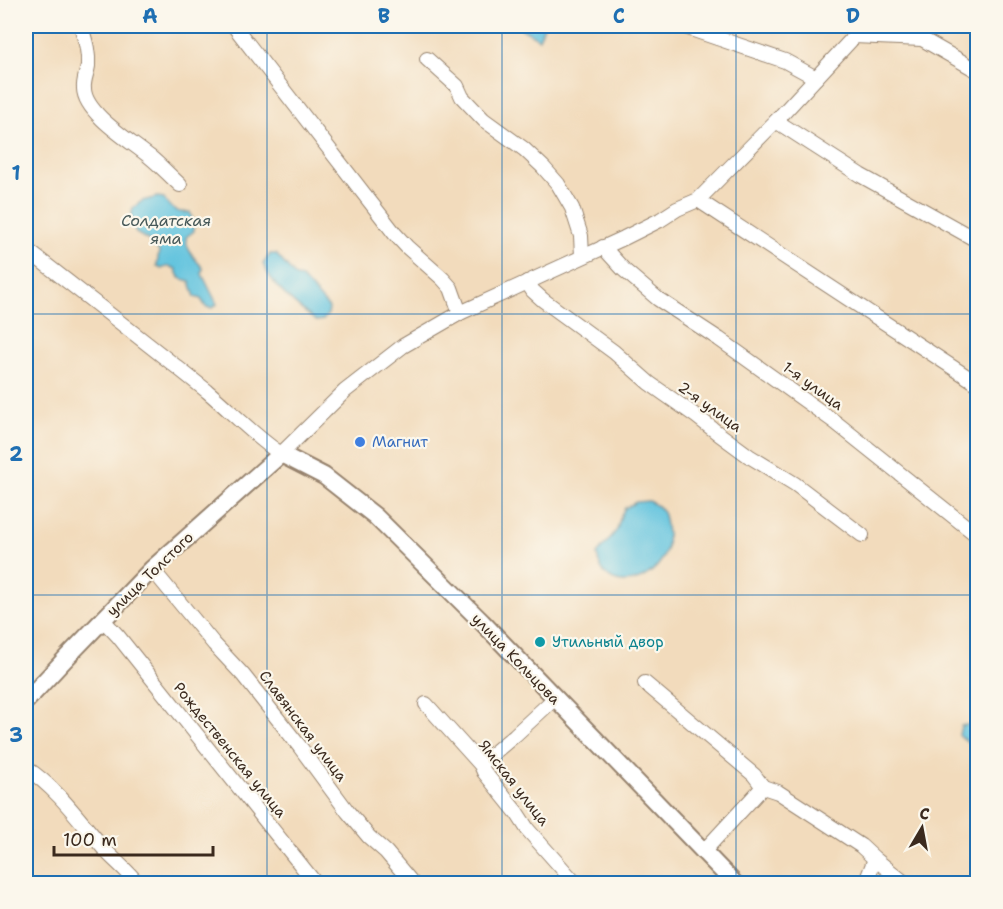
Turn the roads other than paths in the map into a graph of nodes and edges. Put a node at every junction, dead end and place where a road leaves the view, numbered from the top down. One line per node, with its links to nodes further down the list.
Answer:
1 (81, 26): 10 (street)
2 (234, 26): 17 (street)
3 (682, 26): 8 (street)
4 (864, 26): 5 (street)
5 (855, 36): 7 (street); 8 (street)
6 (427, 59): 15 (street)
7 (978, 70)
8 (816, 78): 9 (street)
9 (776, 121): 11 (street); 12 (street)
10 (180, 185)
11 (698, 200): 13 (street); 18 (street)
12 (978, 241)
13 (603, 247): 15 (street); 21 (street, 1-я улица)
14 (26, 249): 19 (street)
15 (582, 256): 16 (street)
16 (527, 282): 17 (street); 20 (street, 2-я улица)
17 (460, 313): 19 (street)
18 (978, 384)
19 (281, 454): 22 (main road, улица Толстого); 25 (main road, улица Кольцова)
20 (861, 535)
21 (978, 536)
22 (152, 569): 23 (main road, улица Толстого); 35 (street, Славянская улица)
23 (103, 620): 26 (main road, улица Толстого); 34 (street, Рождественская улица)
24 (645, 683): 30 (street)
25 (555, 698): 28 (street); 31 (main road, улица Кольцова)
26 (26, 701)
27 (426, 704): 28 (street, Ямская улица)
28 (481, 765): 36 (street, Ямская улица)
29 (26, 768): 33 (street)
30 (764, 787): 31 (street); 32 (street)
31 (703, 852): 37 (main road, улица Кольцова)
32 (875, 859): 38 (street); 39 (street)
33 (138, 884)
34 (316, 884)
35 (412, 884)
36 (576, 884)
37 (735, 884)
38 (865, 884)
39 (906, 884)

